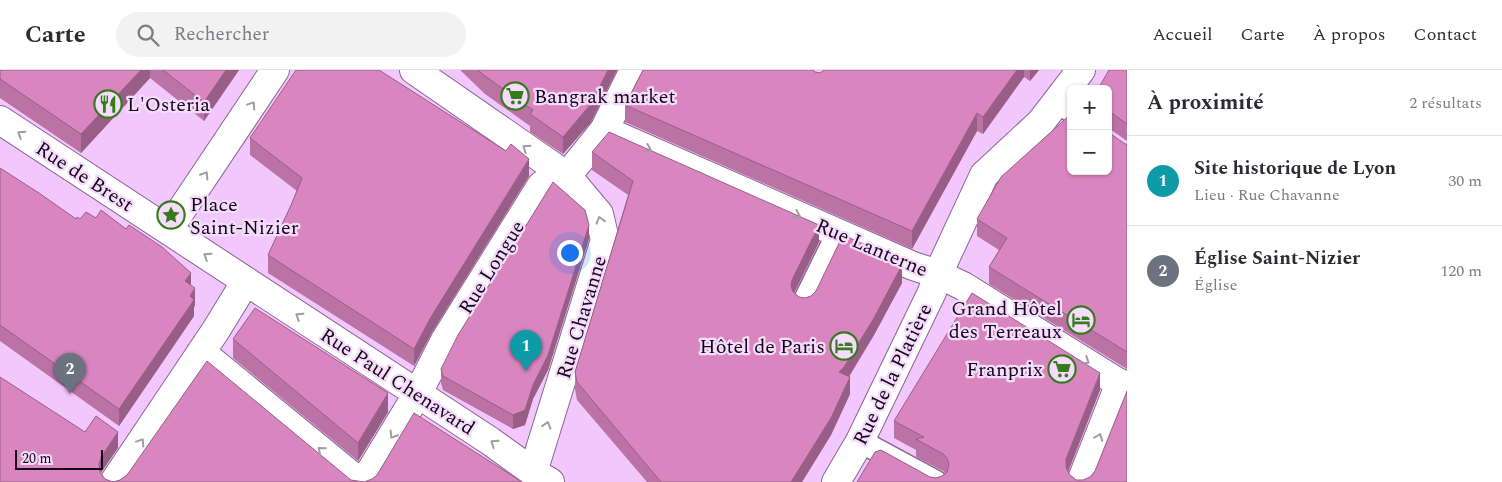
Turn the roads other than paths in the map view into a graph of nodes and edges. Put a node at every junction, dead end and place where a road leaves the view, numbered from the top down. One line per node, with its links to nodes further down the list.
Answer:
1 (275, 70): 9 (street, one-way to 1)
2 (414, 70): 8 (street, Rue Chavanne, one-way to 2)
3 (634, 70): 7 (street, Rue Longue)
4 (1081, 70): 5 (street, Rue de la Platière)
5 (1063, 109): 11 (street, Rue de la Platière)
6 (0, 120): 9 (street, Rue de Brest, one-way to 6)
7 (604, 130): 8 (street, Rue Longue); 10 (street, Rue Lanterne, one-way to 10)
8 (566, 176): 16 (street, Rue Longue); 18 (street, Rue Chavanne, one-way to 8)
9 (168, 230): 12 (street, Rue de Brest, one-way to 9)
10 (838, 233): 11 (street, Rue Lanterne); 13 (street)
11 (938, 274): 15 (street, Rue Lanterne, one-way to 15); 17 (street, Rue de la Platière)
12 (246, 281): 14 (street); 16 (street, Rue Paul Chenavard, one-way to 12)
13 (804, 302)
14 (201, 352): 19 (street, one-way to 14); 20 (street, one-way to 14)
15 (1123, 386): 24 (street, one-way to 15)
16 (418, 393): 18 (street, Rue Paul Chenavard, one-way to 16); 21 (street, Rue Longue, one-way to 21)
17 (860, 441): 22 (street, Rue de la Platière); 23 (street)
18 (541, 477)
19 (114, 482)
20 (356, 482)
21 (364, 482)
22 (836, 482)
23 (936, 482)
24 (1081, 482)

